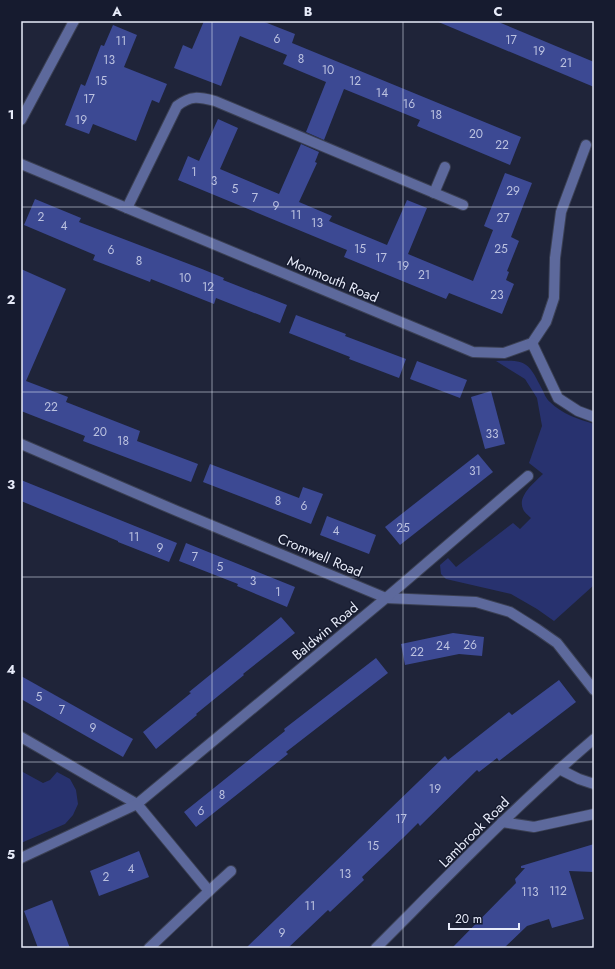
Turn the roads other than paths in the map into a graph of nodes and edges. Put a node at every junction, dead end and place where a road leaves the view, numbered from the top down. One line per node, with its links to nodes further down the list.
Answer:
1 (74, 21): 2 (street)
2 (21, 120)
3 (586, 145): 9 (street)
4 (21, 164): 8 (street, Monmouth Road)
5 (444, 167): 6 (street)
6 (434, 192): 7 (street); 8 (street)
7 (463, 204)
8 (127, 208): 9 (street, Monmouth Road)
9 (532, 343): 10 (street)
10 (594, 417)
11 (21, 444): 13 (street, Cromwell Road)
12 (528, 476): 13 (street, Baldwin Road)
13 (386, 598): 14 (street, Cromwell Road); 19 (street, Baldwin Road)
14 (594, 690)
15 (21, 737): 19 (street)
16 (594, 739): 17 (street, Lambrook Road)
17 (559, 769): 18 (street); 21 (street, Lambrook Road)
18 (594, 784)
19 (137, 804): 22 (street, Baldwin Road); 24 (street)
20 (594, 814): 21 (street)
21 (502, 822): 26 (street, Lambrook Road)
22 (21, 858)
23 (231, 871): 24 (street)
24 (209, 891): 25 (street)
25 (149, 948)
26 (376, 948)

